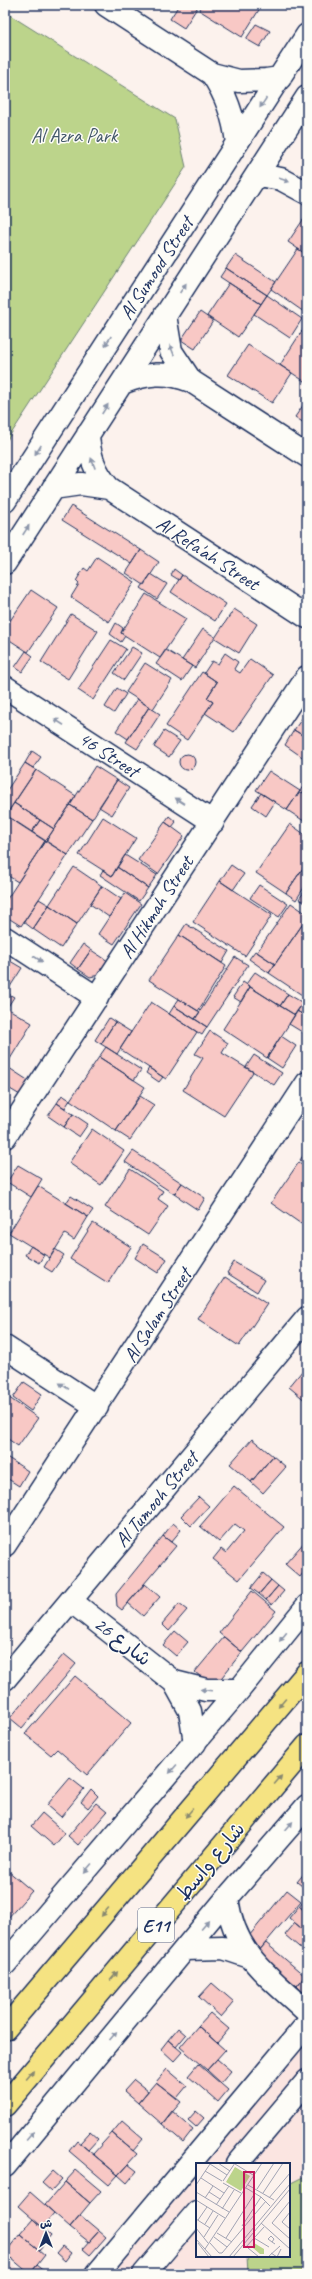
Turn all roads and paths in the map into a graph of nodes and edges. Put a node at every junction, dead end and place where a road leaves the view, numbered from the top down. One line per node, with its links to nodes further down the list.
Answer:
1 (106, 5): 3 (street)
2 (307, 35): 4 (street, Al Sumood Street)
3 (212, 74): 4 (street); 6 (street)
4 (280, 78): 6 (street, Al Sumood Street, one-way to 6)
5 (307, 98): 7 (street, Al Sumood Street)
6 (237, 143): 16 (street, Al Sumood Street, one-way to 16)
7 (258, 175): 8 (street, one-way to 8); 9 (street, Al Sumood Street, one-way to 7)
8 (307, 193)
9 (164, 315): 10 (street, one-way to 9); 11 (street, Al Sumood Street)
10 (191, 381): 11 (street); 13 (street)
11 (122, 383): 12 (street, Al Sumood Street, one-way to 11)
12 (88, 434): 14 (street, Al Sumood Street); 15 (street, Al Refa'ah Street, one-way to 12)
13 (307, 456)
14 (53, 488): 15 (street, Al Refa'ah Street); 17 (street, Al Sumood Street, one-way to 14)
15 (109, 488): 18 (street, Al Refa'ah Street)
16 (5, 501)
17 (5, 563)
18 (307, 617)
19 (307, 677): 21 (street, Al Hikmah Street)
20 (5, 687): 21 (street, 46 Street, one-way to 20)
21 (213, 822): 23 (street, Al Hikmah Street)
22 (5, 938): 23 (street, one-way to 23)
23 (96, 998): 25 (street, Al Hikmah Street)
24 (307, 1083): 28 (street, Al Salam Street)
25 (5, 1137)
26 (307, 1318): 30 (street, Al Tumooh Street)
27 (5, 1347): 28 (street, one-way to 27)
28 (97, 1407): 29 (street, Al Salam Street)
29 (5, 1546)
30 (71, 1601): 33 (street, Al Tumooh Street); 34 (street, شارع 26)
31 (307, 1606): 35 (street, one-way to 35)
32 (307, 1673): 44 (highway, E11, one-way to 44)
33 (5, 1679)
34 (174, 1682): 35 (street, شارع 26, one-way to 34); 36 (street, شارع 26)
35 (240, 1690): 36 (street)
36 (195, 1743): 41 (street, one-way to 41)
37 (307, 1746): 47 (highway, شارع واسط / E11, one-way to 37)
38 (307, 1806): 39 (street, one-way to 38)
39 (227, 1898): 40 (street, one-way to 39); 42 (street)
40 (185, 1949): 42 (street); 49 (street, one-way to 40)
41 (9, 1952)
42 (247, 1956): 43 (street)
43 (307, 2012)
44 (5, 2029)
45 (304, 2036): 51 (street)
46 (307, 2081): 48 (street)
47 (5, 2105)
48 (238, 2163)
49 (5, 2166)
50 (196, 2213): 52 (street)
51 (97, 2274)
52 (144, 2274)

